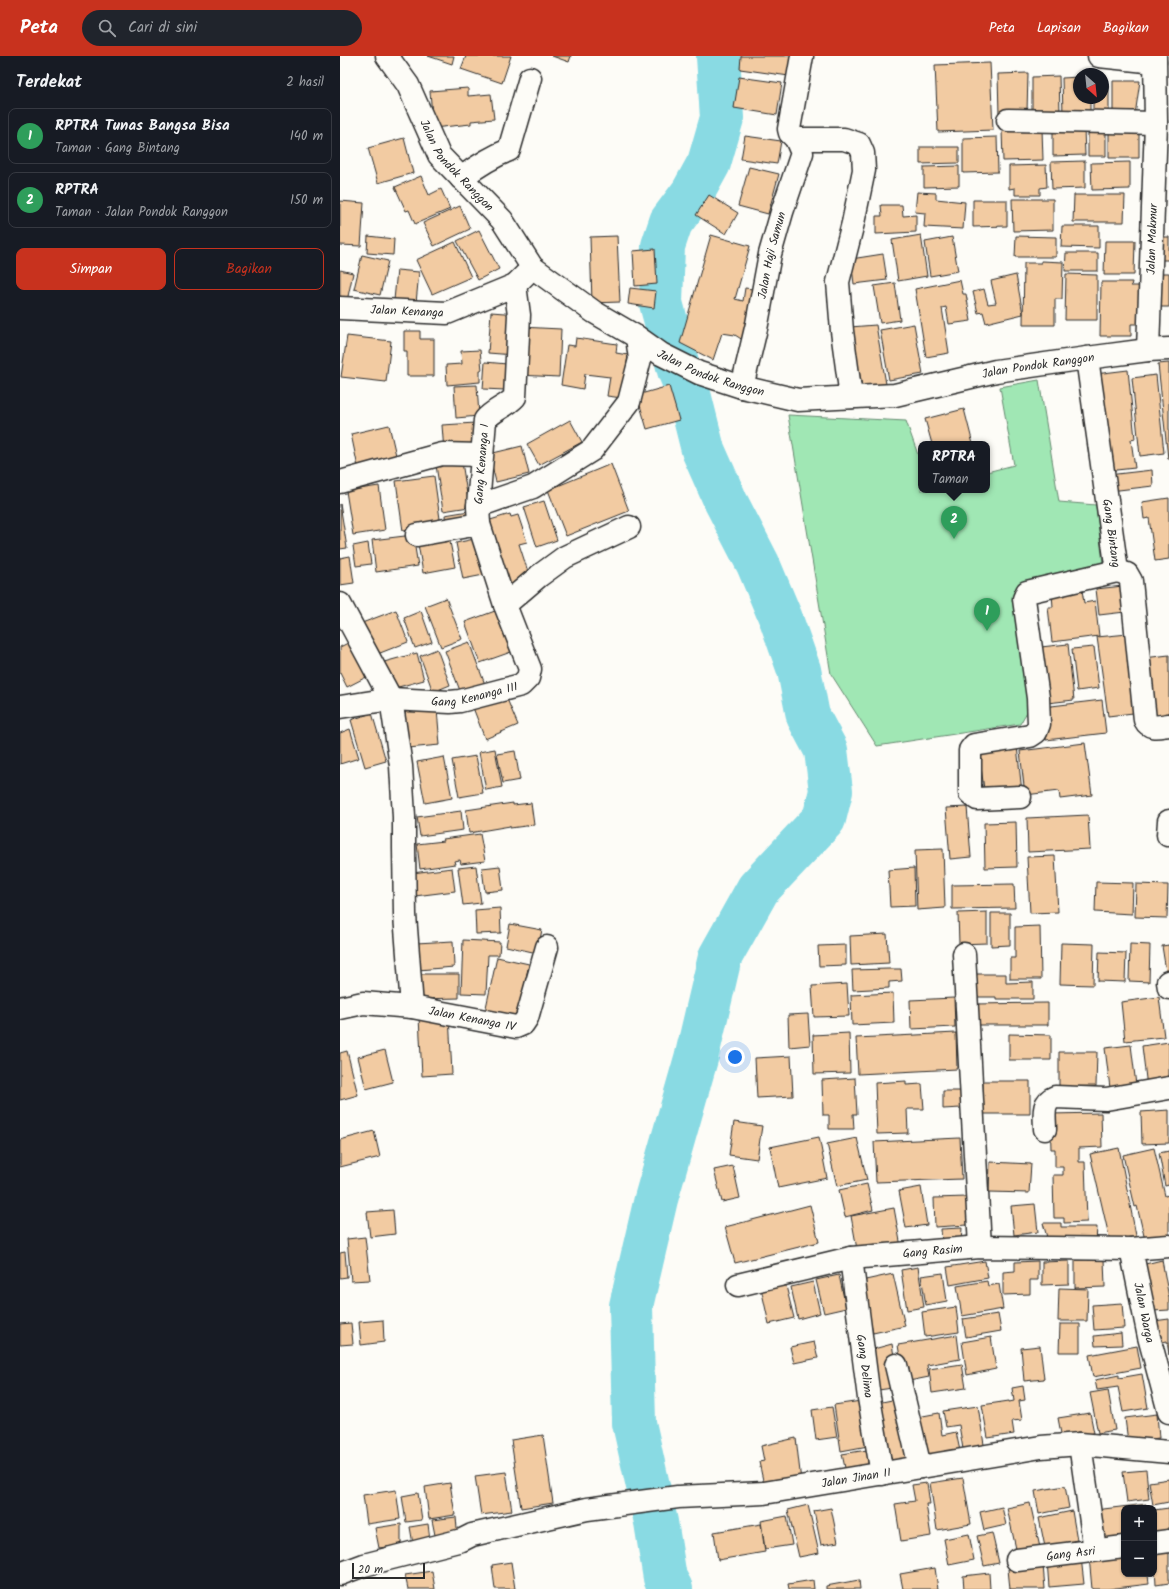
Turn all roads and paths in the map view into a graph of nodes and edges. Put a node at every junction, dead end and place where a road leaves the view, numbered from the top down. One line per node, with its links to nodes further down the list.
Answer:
1 (386, 56): 9 (street, Jalan Pondok Ranggon)
2 (802, 56): 8 (street)
3 (1099, 56): 4 (street)
4 (1155, 59): 7 (street, Jalan Makmur)
5 (530, 78): 9 (street)
6 (1008, 120): 7 (street)
7 (1156, 123): 14 (street, Jalan Makmur)
8 (792, 134): 16 (street, Jalan Haji Samun); 17 (street)
9 (461, 178): 10 (street, Jalan Pondok Ranggon)
10 (532, 267): 11 (street, Jalan Kenanga); 13 (street, Jalan Pondok Ranggon)
11 (516, 285): 12 (street, Jalan Kenanga); 18 (street, Gang Kenanga I)
12 (340, 308)
13 (637, 337): 16 (street, Jalan Pondok Ranggon); 20 (street)
14 (1158, 349): 15 (street, Jalan Pondok Ranggon)
15 (1086, 358): 17 (street, Jalan Pondok Ranggon); 23 (street, Gang Bintang)
16 (742, 387): 17 (street, Jalan Pondok Ranggon)
17 (851, 397)
18 (481, 455): 19 (street); 20 (street, Gang Kenanga I)
19 (340, 482)
20 (478, 515): 22 (street); 25 (street, Gang Kenanga I)
21 (629, 527): 25 (street)
22 (417, 535)
23 (1117, 571): 28 (street, Gang Bintang); 29 (street)
24 (340, 604): 26 (street)
25 (505, 605): 26 (street, Gang Kenanga III)
26 (391, 699): 27 (street, Gang Kenanga III); 32 (street)
27 (340, 707)
28 (1169, 725)
29 (1020, 797)
30 (547, 947): 32 (street, Jalan Kenanga IV)
31 (964, 954): 37 (street)
32 (412, 1007): 33 (street, Jalan Kenanga IV)
33 (340, 1008)
34 (1169, 1088): 35 (street)
35 (1045, 1129)
36 (1169, 1246): 38 (street)
37 (980, 1247): 38 (street, Gang Rasim); 39 (street, Gang Rasim)
38 (1131, 1249): 42 (street, Jalan Warga)
39 (851, 1258): 40 (street, Gang Rasim); 46 (street, Gang Delima)
40 (738, 1285)
41 (896, 1365): 45 (street)
42 (1169, 1412)
43 (1080, 1444): 44 (street, Jalan Jinan II); 45 (street, Jalan Jinan II); 50 (street)
44 (1169, 1452)
45 (920, 1467): 46 (street, Jalan Jinan II)
46 (882, 1474): 52 (street, Jalan Jinan II)
47 (1169, 1541): 48 (street)
48 (1157, 1543)
49 (1121, 1547): 50 (street, Gang Asri)
50 (1095, 1550): 51 (street, Gang Asri)
51 (1017, 1560)
52 (340, 1574)

